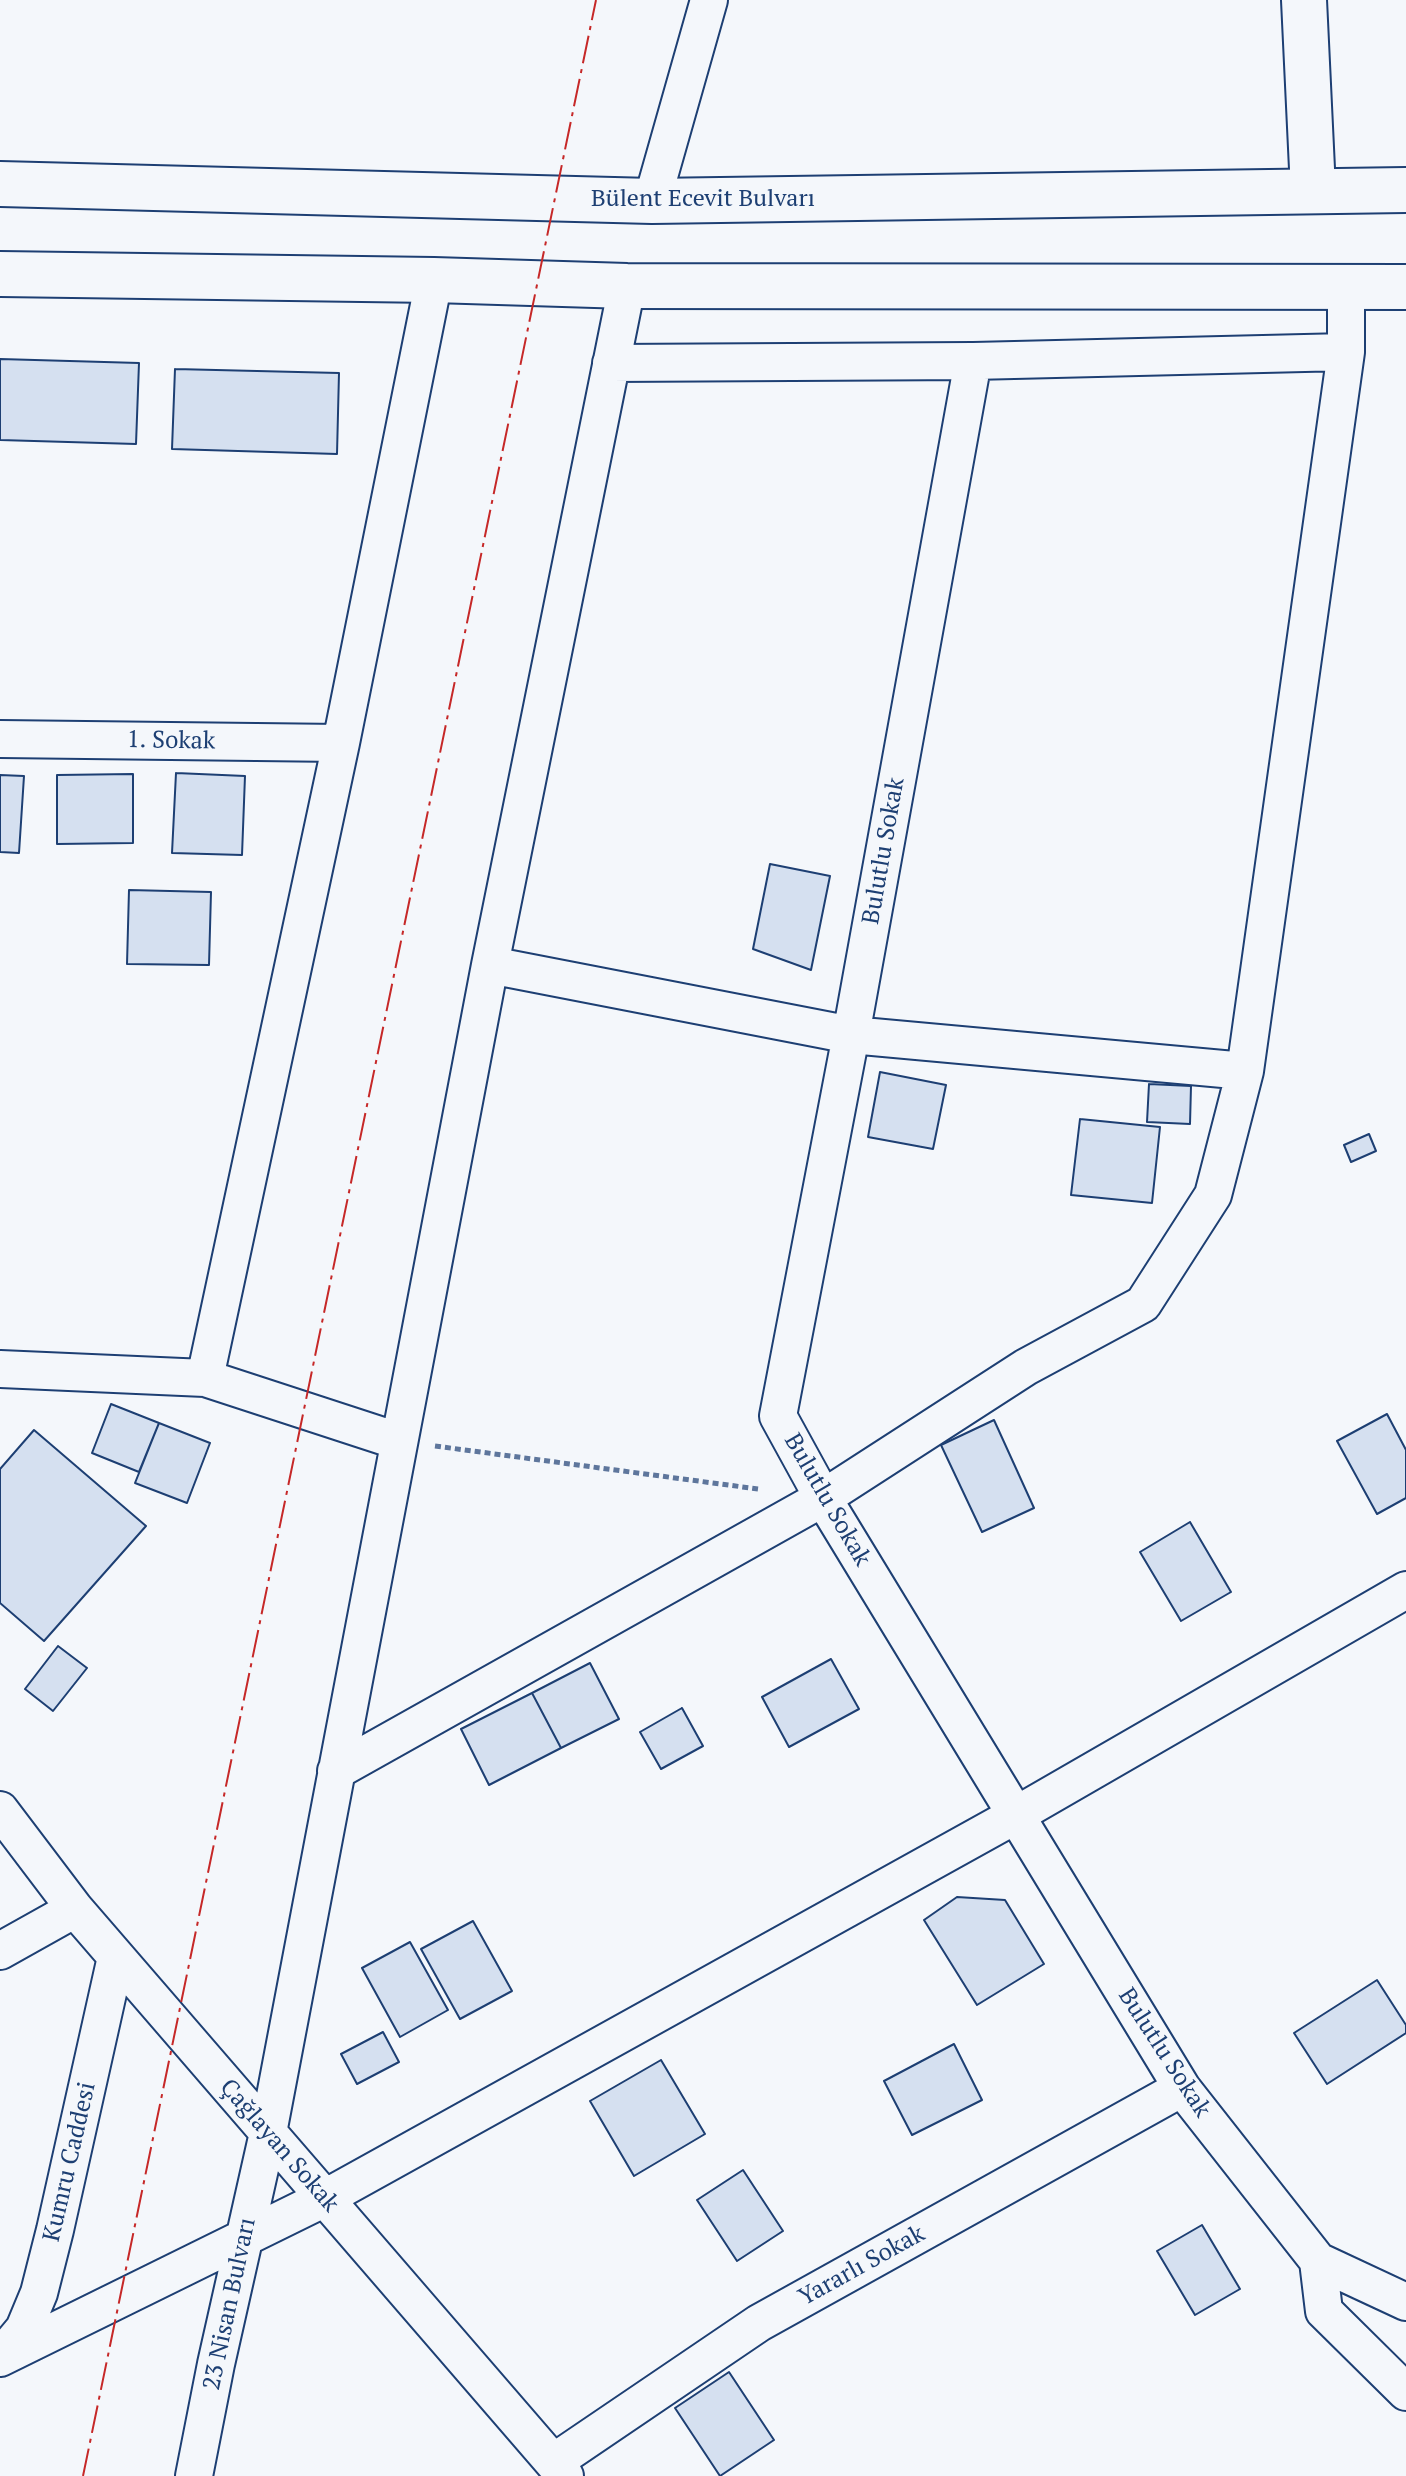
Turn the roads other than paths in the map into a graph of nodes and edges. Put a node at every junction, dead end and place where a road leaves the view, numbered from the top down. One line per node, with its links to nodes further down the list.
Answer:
1 (709, 0): 6 (street)
2 (1304, 0): 4 (main road)
3 (0, 184): 6 (main road, Bülent Ecevit Bulvarı)
4 (1313, 190): 5 (main road, Bülent Ecevit Bulvarı); 6 (main road, Bülent Ecevit Bulvarı)
5 (1406, 190)
6 (652, 201)
7 (0, 274): 8 (main road)
8 (434, 280): 9 (main road); 16 (street)
9 (627, 286): 10 (main road); 14 (street, 23 Nisan Bulvarı)
10 (1346, 287): 11 (main road); 12 (street)
11 (1406, 287)
12 (1346, 352): 13 (street); 19 (street)
13 (973, 361): 14 (street); 18 (street, Bulutlu Sokak)
14 (611, 363): 17 (street, 23 Nisan Bulvarı)
15 (0, 739): 16 (street, 1. Sokak)
16 (341, 743): 21 (street)
17 (490, 965): 18 (street); 22 (street, 23 Nisan Bulvarı)
18 (851, 1035): 19 (street); 23 (street, Bulutlu Sokak)
19 (1245, 1071): 23 (street)
20 (0, 1369): 21 (street)
21 (205, 1378): 22 (street)
22 (398, 1441): 25 (street, 23 Nisan Bulvarı)
23 (823, 1498): 25 (street); 27 (street, Bulutlu Sokak)
24 (1406, 1590): 27 (street)
25 (336, 1771): 32 (street, 23 Nisan Bulvarı)
26 (0, 1810): 28 (street, Çağlayan Sokak)
27 (1016, 1815): 31 (street, Bulutlu Sokak); 33 (street)
28 (75, 1909): 29 (street); 30 (street, Çağlayan Sokak)
29 (0, 1951)
30 (116, 1957): 32 (street, Çağlayan Sokak); 37 (street, Kumru Caddesi)
31 (1182, 2088): 35 (street, Bulutlu Sokak); 39 (street, Yararlı Sokak)
32 (268, 2133): 33 (street, Çağlayan Sokak); 34 (street, 23 Nisan Bulvarı)
33 (325, 2198): 34 (street); 39 (street, Çağlayan Sokak)
34 (244, 2238): 37 (street); 40 (street, 23 Nisan Bulvarı)
35 (1318, 2261): 36 (street); 38 (street)
36 (1406, 2302)
37 (0, 2358)
38 (1406, 2392)
39 (559, 2469)
40 (194, 2476)

